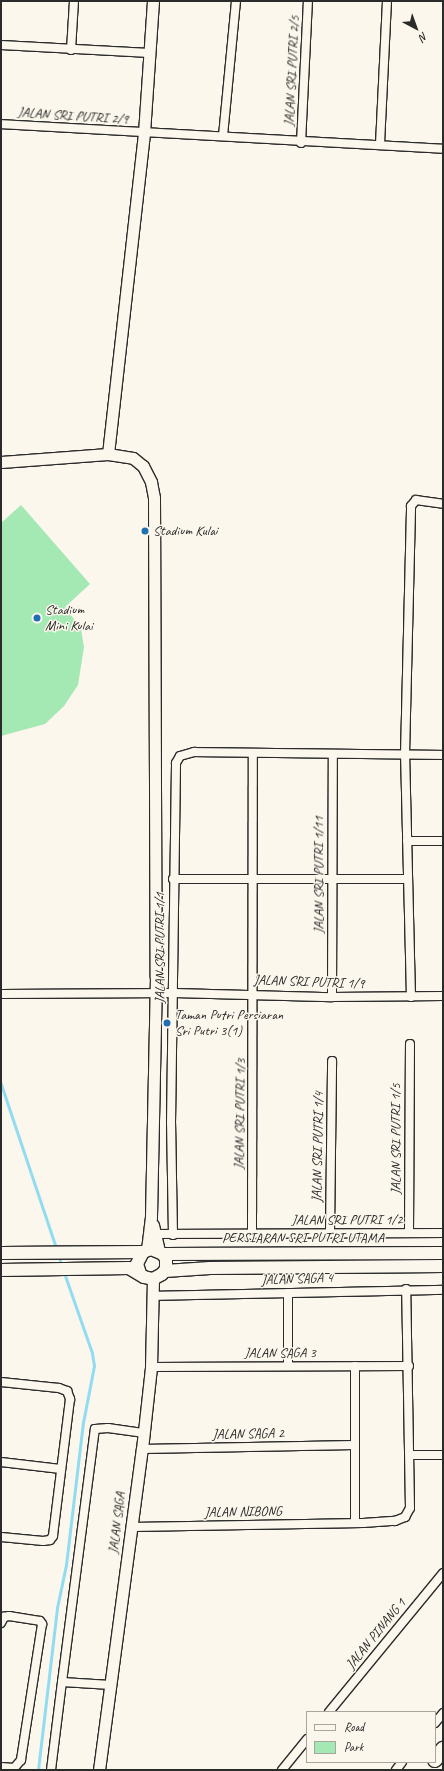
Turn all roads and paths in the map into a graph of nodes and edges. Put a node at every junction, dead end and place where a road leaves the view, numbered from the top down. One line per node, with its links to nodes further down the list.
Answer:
1 (74, 1): 7 (street)
2 (153, 1): 8 (street)
3 (236, 1): 11 (street)
4 (308, 1): 12 (street, JALAN SRI PUTRI 2/5)
5 (387, 1): 13 (street)
6 (1, 45): 7 (street)
7 (71, 50): 8 (street)
8 (150, 53): 10 (street)
9 (1, 124): 10 (street, JALAN SRI PUTRI 2/9)
10 (144, 133): 11 (street, JALAN SRI PUTRI 2/9); 15 (street)
11 (223, 136): 12 (street, JALAN SRI PUTRI 2/9)
12 (302, 143): 13 (street, JALAN SRI PUTRI 2/9)
13 (380, 144): 14 (street, JALAN SRI PUTRI 2/9)
14 (443, 149)
15 (108, 454): 16 (street); 28 (street)
16 (1, 462)
17 (443, 504): 21 (street)
18 (252, 754): 19 (street); 24 (street, JALAN SRI PUTRI 1/3); 26 (street, JALAN SRI PUTRI 1/1)
19 (333, 754): 21 (street); 27 (street, JALAN SRI PUTRI 1/11)
20 (443, 755): 21 (street)
21 (406, 756): 22 (street)
22 (407, 841): 23 (street); 25 (street)
23 (443, 841)
24 (253, 878): 26 (street); 27 (street); 31 (street, JALAN SRI PUTRI 1/3)
25 (407, 878): 27 (street); 34 (street)
26 (173, 879): 29 (street, JALAN SRI PUTRI 1/1)
27 (332, 879): 33 (street, JALAN SRI PUTRI 1/11)
28 (156, 992): 29 (street, JALAN SRI PUTRI 1/9); 30 (street, JALAN SRI PUTRI 1/9); 37 (street)
29 (174, 993): 31 (street, JALAN SRI PUTRI 1/9); 43 (street, JALAN SRI PUTRI 1/1)
30 (1, 994)
31 (254, 994): 33 (street, JALAN SRI PUTRI 1/9); 42 (street, JALAN SRI PUTRI 1/3)
32 (443, 996): 34 (street, JALAN SRI PUTRI 1/9)
33 (332, 997): 34 (street, JALAN SRI PUTRI 1/9)
34 (411, 997)
35 (410, 1044): 39 (street, JALAN SRI PUTRI 1/5)
36 (332, 1061): 38 (street, JALAN SRI PUTRI 1/4)
37 (151, 1217): 41 (street); 44 (street)
38 (330, 1233): 39 (street, JALAN SRI PUTRI 1/2); 42 (street, JALAN SRI PUTRI 1/2)
39 (409, 1233): 40 (street, JALAN SRI PUTRI 1/2)
40 (443, 1233)
41 (155, 1234): 43 (street, JALAN SRI PUTRI 1/2); 44 (street)
42 (252, 1235): 43 (street, JALAN SRI PUTRI 1/2)
43 (173, 1236)
44 (153, 1251): 45 (main road, PERSIARAN SRI PUTRI UTAMA); 46 (main road, PERSIARAN SRI PUTRI UTAMA); 49 (main road); 50 (main road)
45 (443, 1252)
46 (1, 1254)
47 (443, 1266): 49 (main road, PERSIARAN SRI PUTRI UTAMA)
48 (1, 1270): 50 (main road)
49 (164, 1272): 51 (main road)
50 (140, 1273): 51 (main road)
51 (153, 1279): 55 (street, JALAN SAGA)
52 (406, 1289): 53 (street, JALAN SAGA 4); 54 (street, JALAN SAGA 4); 58 (street)
53 (443, 1290)
54 (288, 1293): 55 (street, JALAN SAGA 4); 56 (street)
55 (152, 1296): 59 (street, JALAN SAGA)
56 (288, 1366): 57 (street, JALAN SAGA 3); 59 (street, JALAN SAGA 3)
57 (355, 1366): 58 (street, JALAN SAGA 3); 62 (street)
58 (409, 1366): 64 (street)
59 (151, 1367): 61 (street, JALAN SAGA)
60 (1, 1382): 67 (street)
61 (143, 1433): 63 (street, JALAN SAGA); 73 (street)
62 (355, 1445): 63 (street, JALAN SAGA 2); 68 (street)
63 (142, 1449): 69 (street, JALAN SAGA)
64 (410, 1455): 65 (street); 68 (street, JALAN NIBONG)
65 (443, 1455)
66 (1, 1462): 67 (street)
67 (61, 1469): 70 (street)
68 (355, 1523): 69 (street, JALAN NIBONG)
69 (132, 1527): 74 (street, JALAN SAGA)
70 (1, 1537)
71 (443, 1573): 75 (street, JALAN PINANG 1)
72 (1, 1623): 81 (street)
73 (62, 1682): 74 (street); 82 (street)
74 (111, 1685): 83 (street, JALAN SAGA)
75 (330, 1711)
76 (443, 1713): 77 (street)
77 (436, 1722)
78 (306, 1740): 84 (street)
79 (443, 1749): 80 (highway)
80 (436, 1758)
81 (1, 1767)
82 (51, 1770)
83 (99, 1770)
84 (282, 1770)

